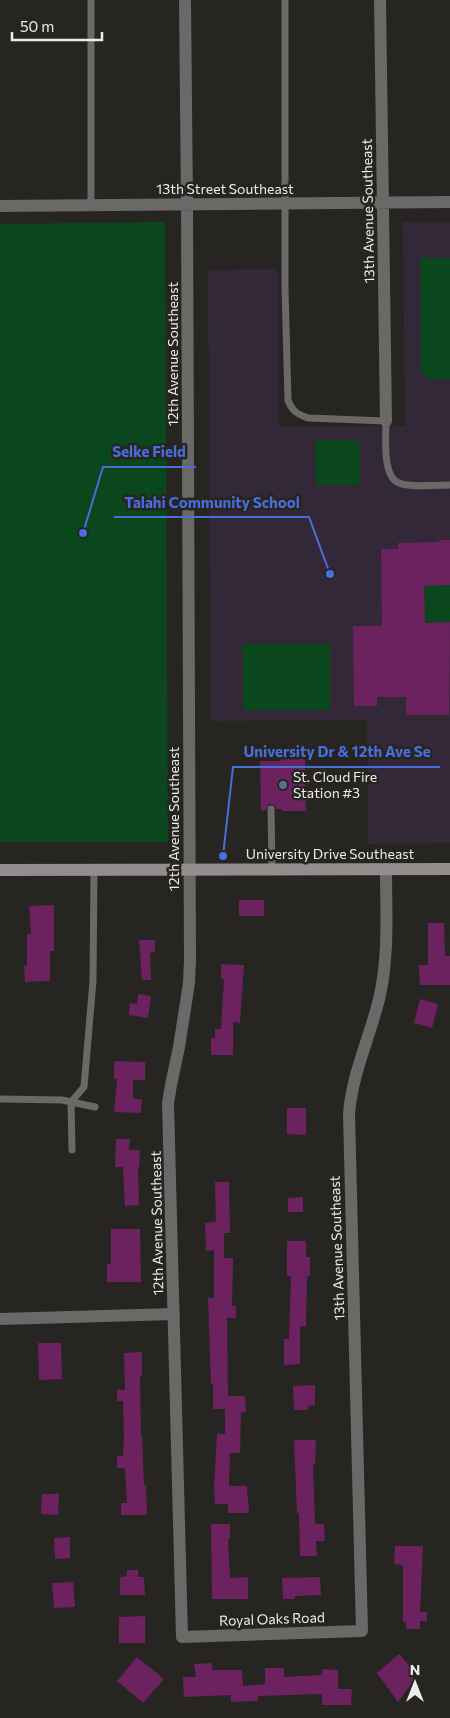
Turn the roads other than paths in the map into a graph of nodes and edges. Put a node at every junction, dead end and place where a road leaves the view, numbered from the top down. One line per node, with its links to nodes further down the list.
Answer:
1 (91, 0): 9 (lane)
2 (185, 0): 7 (street, 12th Avenue Southeast)
3 (285, 0): 8 (lane)
4 (380, 0): 6 (street, 13th Avenue Southeast)
5 (450, 202): 6 (street, 13th Street Southeast)
6 (383, 203): 8 (street, 13th Street Southeast); 11 (street, 13th Avenue Southeast)
7 (187, 204): 8 (street, 13th Street Southeast); 9 (street, 13th Street Southeast); 19 (street, 12th Avenue Southeast)
8 (286, 204): 11 (lane)
9 (91, 205): 10 (street, 13th Street Southeast)
10 (0, 206)
11 (386, 421): 12 (lane)
12 (450, 485)
13 (271, 810): 14 (lane)
14 (272, 869): 15 (street, University Drive Southeast); 19 (street, University Drive Southeast)
15 (386, 869): 16 (street, University Drive Southeast); 26 (street, 13th Avenue Southeast)
16 (450, 869)
17 (0, 870): 18 (street, University Drive Southeast)
18 (94, 870): 19 (street, University Drive Southeast); 21 (lane)
19 (190, 870): 24 (street, 12th Avenue Southeast)
20 (0, 1099): 21 (lane)
21 (71, 1102): 22 (lane); 23 (lane)
22 (95, 1106)
23 (72, 1150)
24 (174, 1314): 25 (street); 27 (street, 12th Avenue Southeast)
25 (0, 1319)
26 (362, 1631): 27 (street, Royal Oaks Road)
27 (182, 1637)

